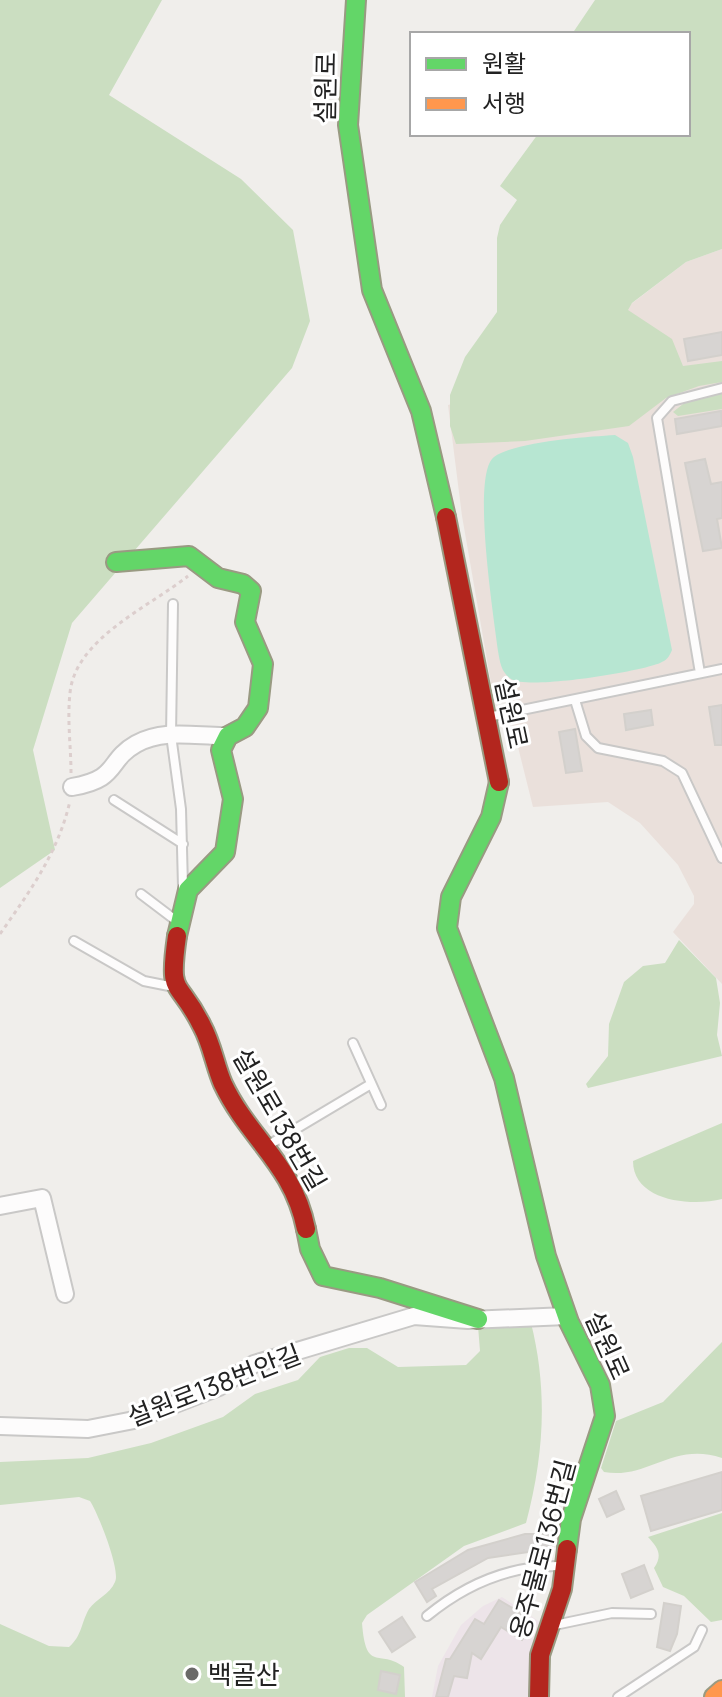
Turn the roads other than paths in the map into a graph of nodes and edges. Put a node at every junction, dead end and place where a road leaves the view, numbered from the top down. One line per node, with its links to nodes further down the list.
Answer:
1 (356, 0): 8 (street, 설원로)
2 (722, 388): 6 (lane)
3 (116, 562): 10 (street)
4 (173, 604): 9 (lane)
5 (722, 669): 6 (lane)
6 (700, 673): 7 (lane)
7 (575, 700): 8 (lane); 14 (lane)
8 (487, 717): 26 (street, 설원로)
9 (171, 735): 10 (street); 11 (street); 13 (lane)
10 (228, 736): 16 (street)
11 (72, 787)
12 (114, 800): 13 (lane)
13 (183, 844): 16 (lane)
14 (722, 858)
15 (141, 894): 17 (lane)
16 (183, 903): 17 (street)
17 (178, 922): 19 (street)
18 (74, 941): 19 (lane)
19 (174, 986): 23 (street, 설원로138번길)
20 (353, 1043): 21 (lane)
21 (371, 1084): 22 (lane); 23 (lane)
22 (381, 1105)
23 (266, 1146): 27 (street, 설원로138번길)
24 (0, 1206): 25 (street)
25 (65, 1294)
26 (567, 1316): 27 (street, 설원로138번안길); 28 (street, 설원로)
27 (478, 1319): 29 (street, 설원로138번안길)
28 (605, 1416): 30 (street, 옹주물로136번길)
29 (0, 1426)
30 (565, 1566): 32 (lane); 33 (street, 옹주물로136번길)
31 (651, 1614): 33 (lane)
32 (427, 1616)
33 (550, 1626): 36 (street, 옹주물로136번길)
34 (702, 1630): 37 (lane)
35 (722, 1690): 38 (street)
36 (539, 1697)
37 (618, 1697)
38 (714, 1697)

